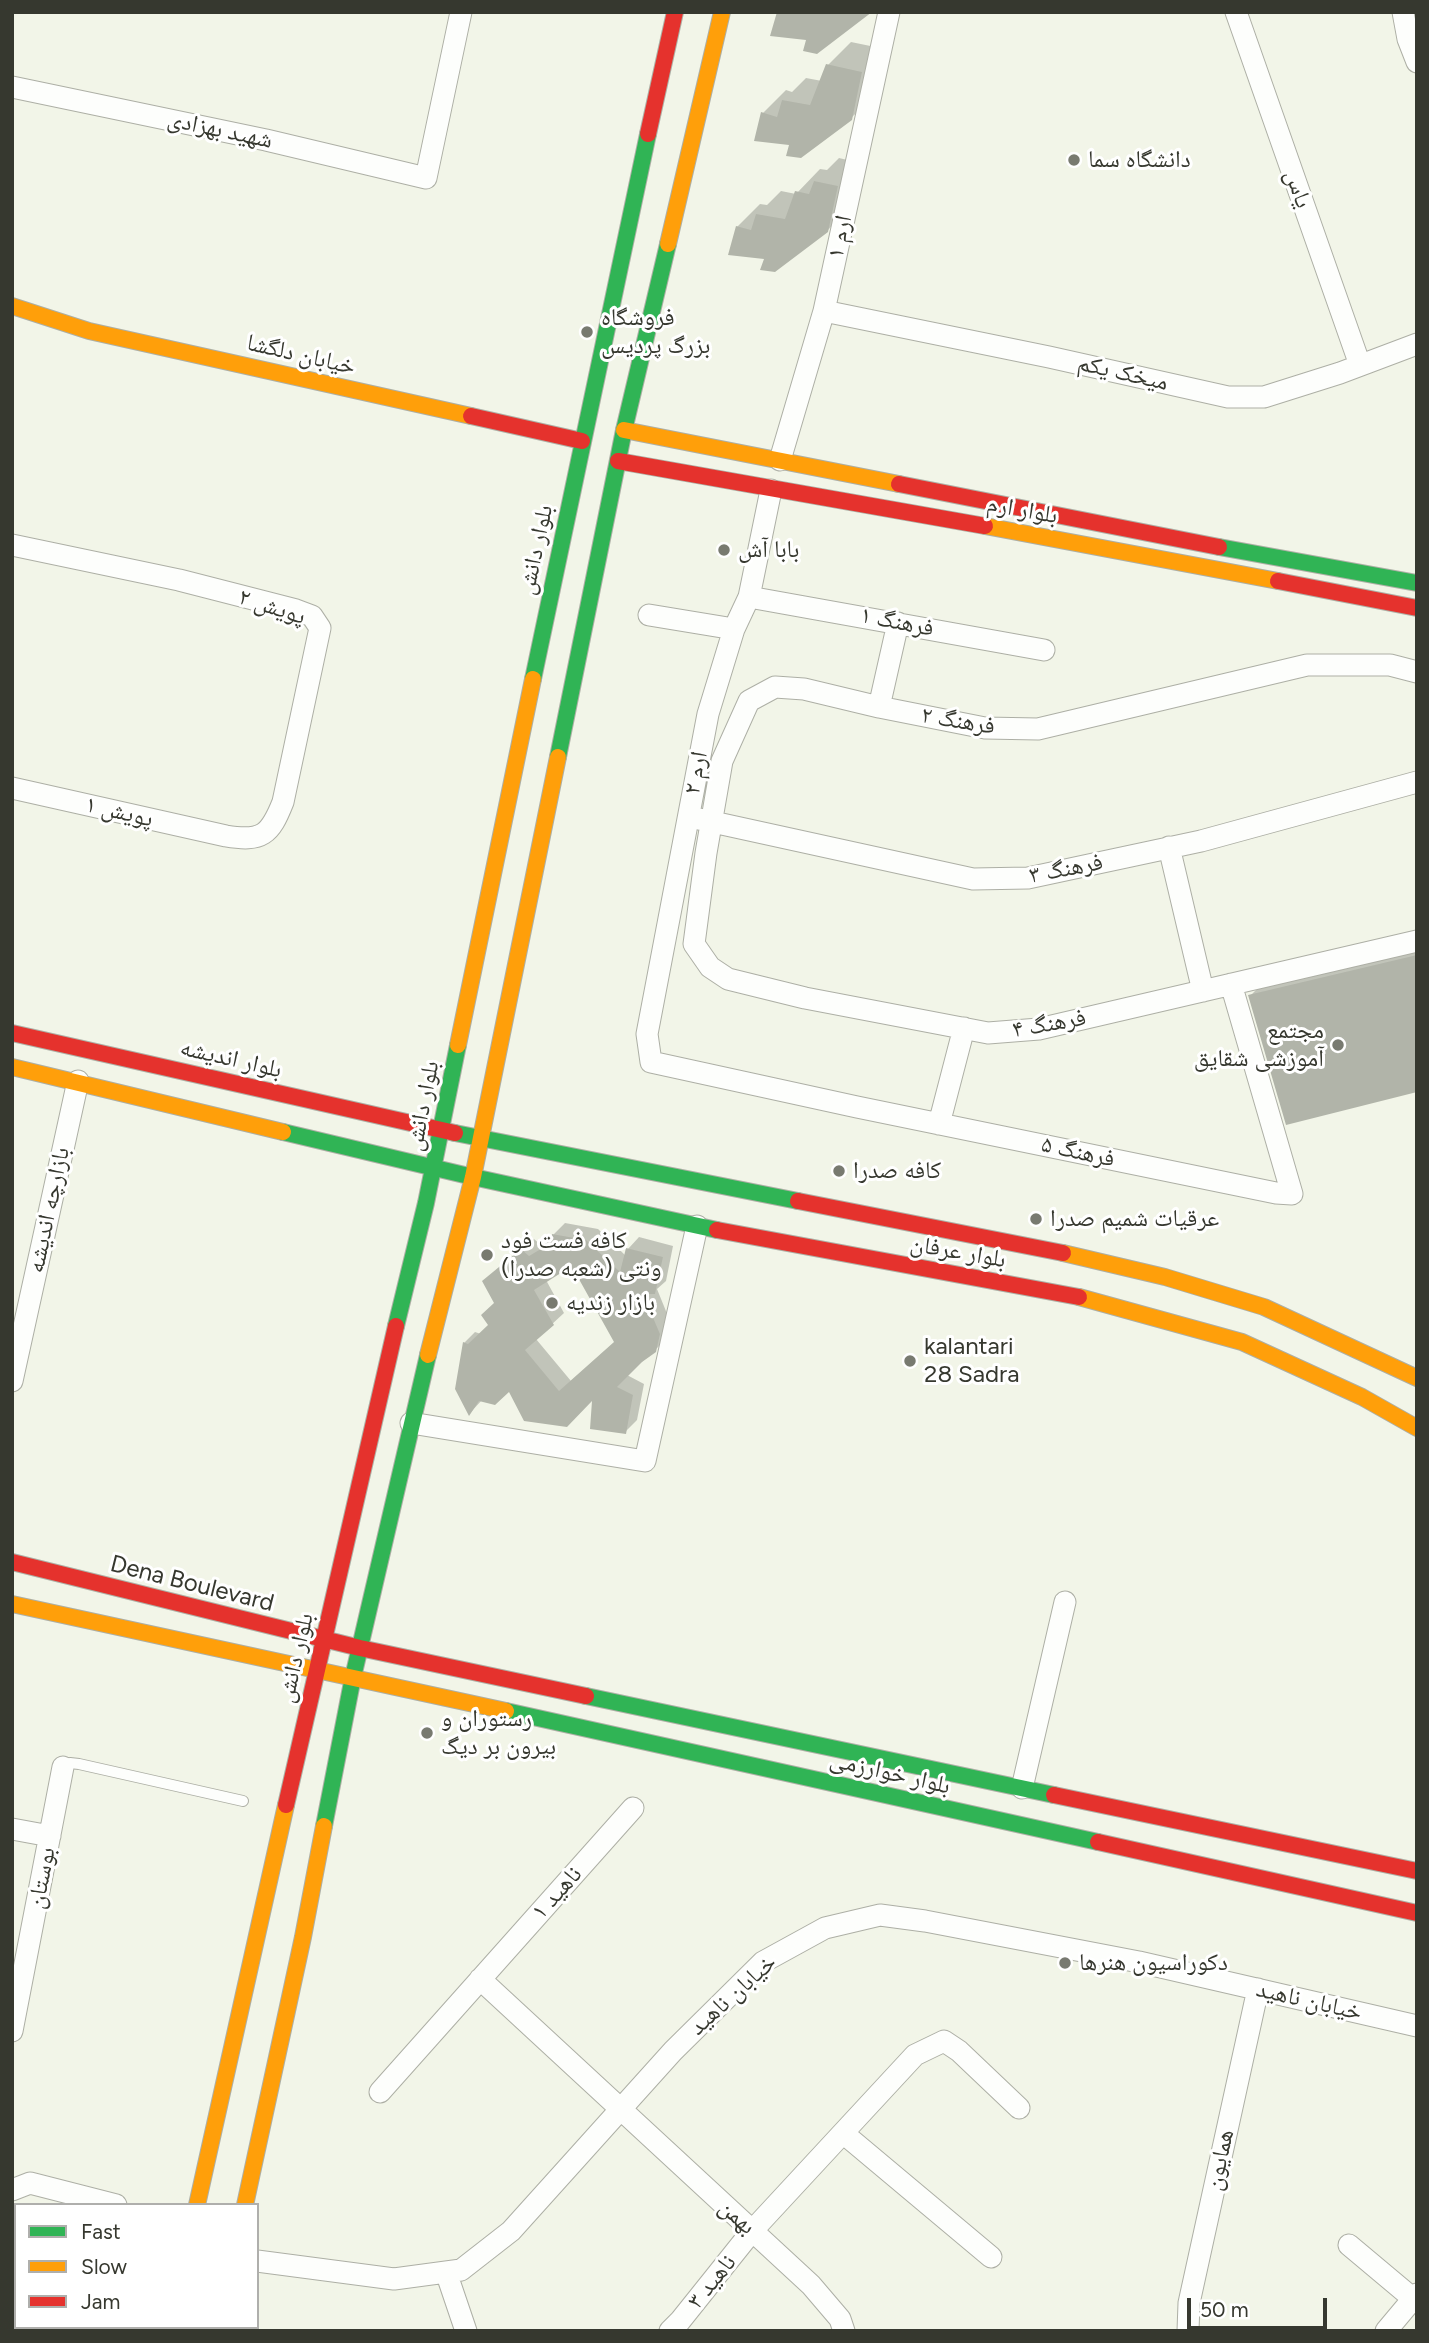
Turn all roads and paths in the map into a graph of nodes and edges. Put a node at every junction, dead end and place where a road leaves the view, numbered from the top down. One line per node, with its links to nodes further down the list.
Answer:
1 (461, 12): 8 (street, شهید بهزادی)
2 (676, 12): 14 (main road, بلوار دانش)
3 (722, 12): 13 (main road)
4 (888, 12): 10 (street, ارم ۱)
5 (1236, 12): 12 (street, یاس)
6 (1403, 12): 7 (street)
7 (1417, 62)
8 (12, 87)
9 (12, 306): 14 (main road, خیابان دلگشا)
10 (824, 311): 12 (street, میخک یکم); 16 (street, ارم ۱)
11 (1417, 344): 12 (street, میخک یکم)
12 (1360, 365)
13 (624, 430): 15 (main road, بلوار ارم); 17 (main road)
14 (582, 440): 46 (main road, بلوار دانش)
15 (679, 440): 16 (main road, بلوار ارم); 18 (main road)
16 (780, 460): 21 (main road, بلوار ارم)
17 (618, 461): 18 (main road, بلوار ارم); 47 (main road)
18 (669, 470): 19 (main road, بلوار ارم)
19 (771, 490): 22 (street, ارم ۲); 23 (main road, بلوار ارم)
20 (12, 545): 34 (street, پویش ۲)
21 (1417, 583)
22 (749, 597): 25 (street, فرهنگ ۱); 26 (street, ارم ۲)
23 (1417, 608)
24 (649, 615): 26 (street)
25 (898, 623): 27 (street, فرهنگ ۱); 29 (street)
26 (734, 629): 32 (street, ارم ۲)
27 (1044, 650)
28 (1417, 672): 29 (street, فرهنگ ۲)
29 (879, 707): 33 (street, فرهنگ ۲)
30 (1417, 782): 35 (street, فرهنگ ۳)
31 (12, 788): 34 (street, پویش ۱)
32 (688, 817): 33 (street, فرهنگ ۳); 42 (street, ارم ۲)
33 (711, 822): 35 (street, فرهنگ ۳); 37 (street, فرهنگ ۲)
34 (226, 836)
35 (1170, 847): 39 (street)
36 (1417, 941): 38 (street, فرهنگ ۴)
37 (694, 944): 40 (street, فرهنگ ۴)
38 (1231, 984): 39 (street, فرهنگ ۴); 45 (street, فرهنگ ۵)
39 (1203, 991): 40 (street, فرهنگ ۴)
40 (964, 1028): 45 (street)
41 (12, 1033): 46 (main road, بلوار اندیشه)
42 (652, 1062): 45 (street, فرهنگ ۵)
43 (12, 1067): 44 (main road)
44 (78, 1081): 48 (main road); 52 (street, بازارچه اندیشه)
45 (939, 1124)
46 (440, 1130): 47 (main road, بلوار اندیشه); 48 (main road, بلوار دانش)
47 (481, 1139): 49 (main road); 51 (main road, بلوار عرفان)
48 (434, 1167): 49 (main road, بلوار عرفان); 58 (main road, بلوار دانش)
49 (473, 1177): 50 (main road, بلوار عرفان); 53 (main road)
50 (697, 1226): 53 (street); 54 (main road, بلوار عرفان)
51 (1417, 1378)
52 (12, 1381)
53 (411, 1423): 59 (main road)
54 (1417, 1427)
55 (12, 1562): 58 (main road, Dena Boulevard)
56 (1065, 1602): 63 (street)
57 (12, 1604): 60 (main road)
58 (324, 1640): 59 (main road, Dena Boulevard); 60 (main road, بلوار دانش)
59 (360, 1648): 61 (main road); 63 (main road, بلوار خوارزمی)
60 (317, 1671): 61 (main road); 80 (main road, بلوار دانش)
61 (353, 1677): 69 (main road, بلوار خوارزمی); 81 (main road)
62 (63, 1767): 64 (lane); 67 (street, بوستان)
63 (1022, 1788): 68 (main road, بلوار خوارزمی)
64 (243, 1801)
65 (633, 1808): 70 (street, ناهید ۱)
66 (12, 1829): 67 (street)
67 (50, 1836): 73 (street, بوستان)
68 (1417, 1871)
69 (1417, 1913)
70 (480, 1979): 74 (street, ناهید ۱); 76 (street)
71 (1258, 1989): 72 (street, خیابان ناهید); 76 (street, خیابان ناهید); 91 (street, همایون)
72 (1417, 2026)
73 (12, 2031)
74 (380, 2092)
75 (1019, 2108): 77 (street, ناهید ۳)
76 (620, 2110): 82 (street, بهمن); 86 (street, خیابان ناهید)
77 (844, 2133): 82 (street, ناهید ۳); 84 (street)
78 (12, 2192): 79 (street)
79 (108, 2203)
80 (197, 2203)
81 (245, 2203)
82 (752, 2231): 89 (street, ناهید ۳); 90 (street, بهمن)
83 (1349, 2245): 87 (street)
84 (991, 2257)
85 (259, 2261): 86 (street, خیابان ناهید)
86 (446, 2272): 88 (street)
87 (1416, 2298): 92 (street)
88 (466, 2331)
89 (670, 2331)
90 (844, 2331)
91 (1188, 2331)
92 (1387, 2331)

